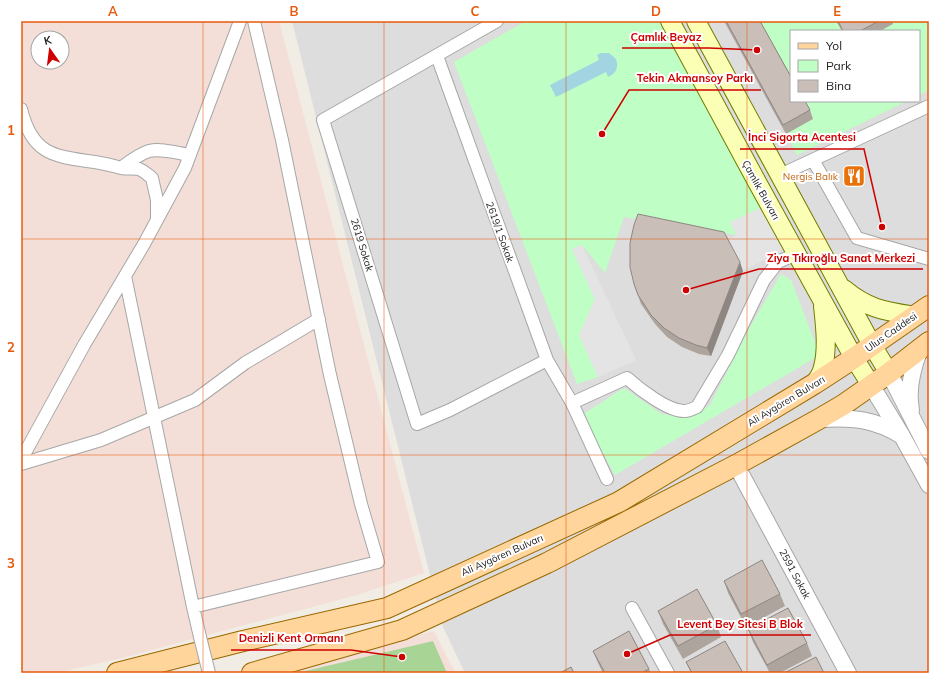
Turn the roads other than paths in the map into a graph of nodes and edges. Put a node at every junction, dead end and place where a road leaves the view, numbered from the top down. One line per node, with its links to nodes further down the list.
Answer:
1 (240, 21): 10 (street)
2 (254, 21): 21 (street)
3 (497, 21): 6 (street, 2619 Sokak)
4 (670, 21): 15 (main road, Çamlık Bulvarı)
5 (696, 21): 13 (main road)
6 (481, 25): 7 (street, 2619 Sokak)
7 (437, 56): 25 (street, 2619/1 Sokak); 25 (street, 2619 Sokak)
8 (929, 106): 11 (street)
9 (21, 109): 12 (street)
10 (190, 155): 12 (street); 14 (street)
11 (813, 160): 13 (street); 16 (street)
12 (121, 168): 14 (street)
13 (780, 175): 18 (main road)
14 (157, 220): 17 (street)
15 (796, 254): 19 (main road, Çamlık Bulvarı); 29 (street)
16 (929, 259)
17 (125, 276): 30 (street); 35 (street)
18 (839, 284): 20 (main road); 22 (main road)
19 (821, 298): 24 (main road, Çamlık Bulvarı); 27 (main road)
20 (922, 311): 22 (main road, Ulus Caddesi)
21 (319, 318): 30 (street); 40 (street)
22 (872, 345): 24 (main road, Ulus Caddesi); 26 (main road)
23 (924, 345): 26 (main road); 32 (street)
24 (854, 358): 27 (main road, Ali Aygören Bulvarı); 28 (main road, Çamlık Bulvarı)
25 (547, 360): 29 (street, 2619/1 Sokak)
26 (889, 373): 28 (main road); 32 (street)
27 (814, 384): 42 (main road, Ali Aygören Bulvarı)
28 (871, 385): 31 (main road); 33 (street)
29 (572, 403): 38 (street, 2619/1 Sokak)
30 (154, 417): 36 (street); 40 (street)
31 (819, 419): 33 (street); 44 (main road)
32 (913, 419): 34 (street)
33 (902, 436): 39 (street)
34 (929, 451)
35 (21, 460)
36 (21, 464)
37 (742, 476): 46 (street, 2591 Sokak)
38 (607, 479)
39 (929, 485)
40 (193, 607): 43 (street, bridge)
41 (632, 608): 45 (street)
42 (117, 673)
43 (209, 673)
44 (252, 673)
45 (668, 673)
46 (848, 673)

